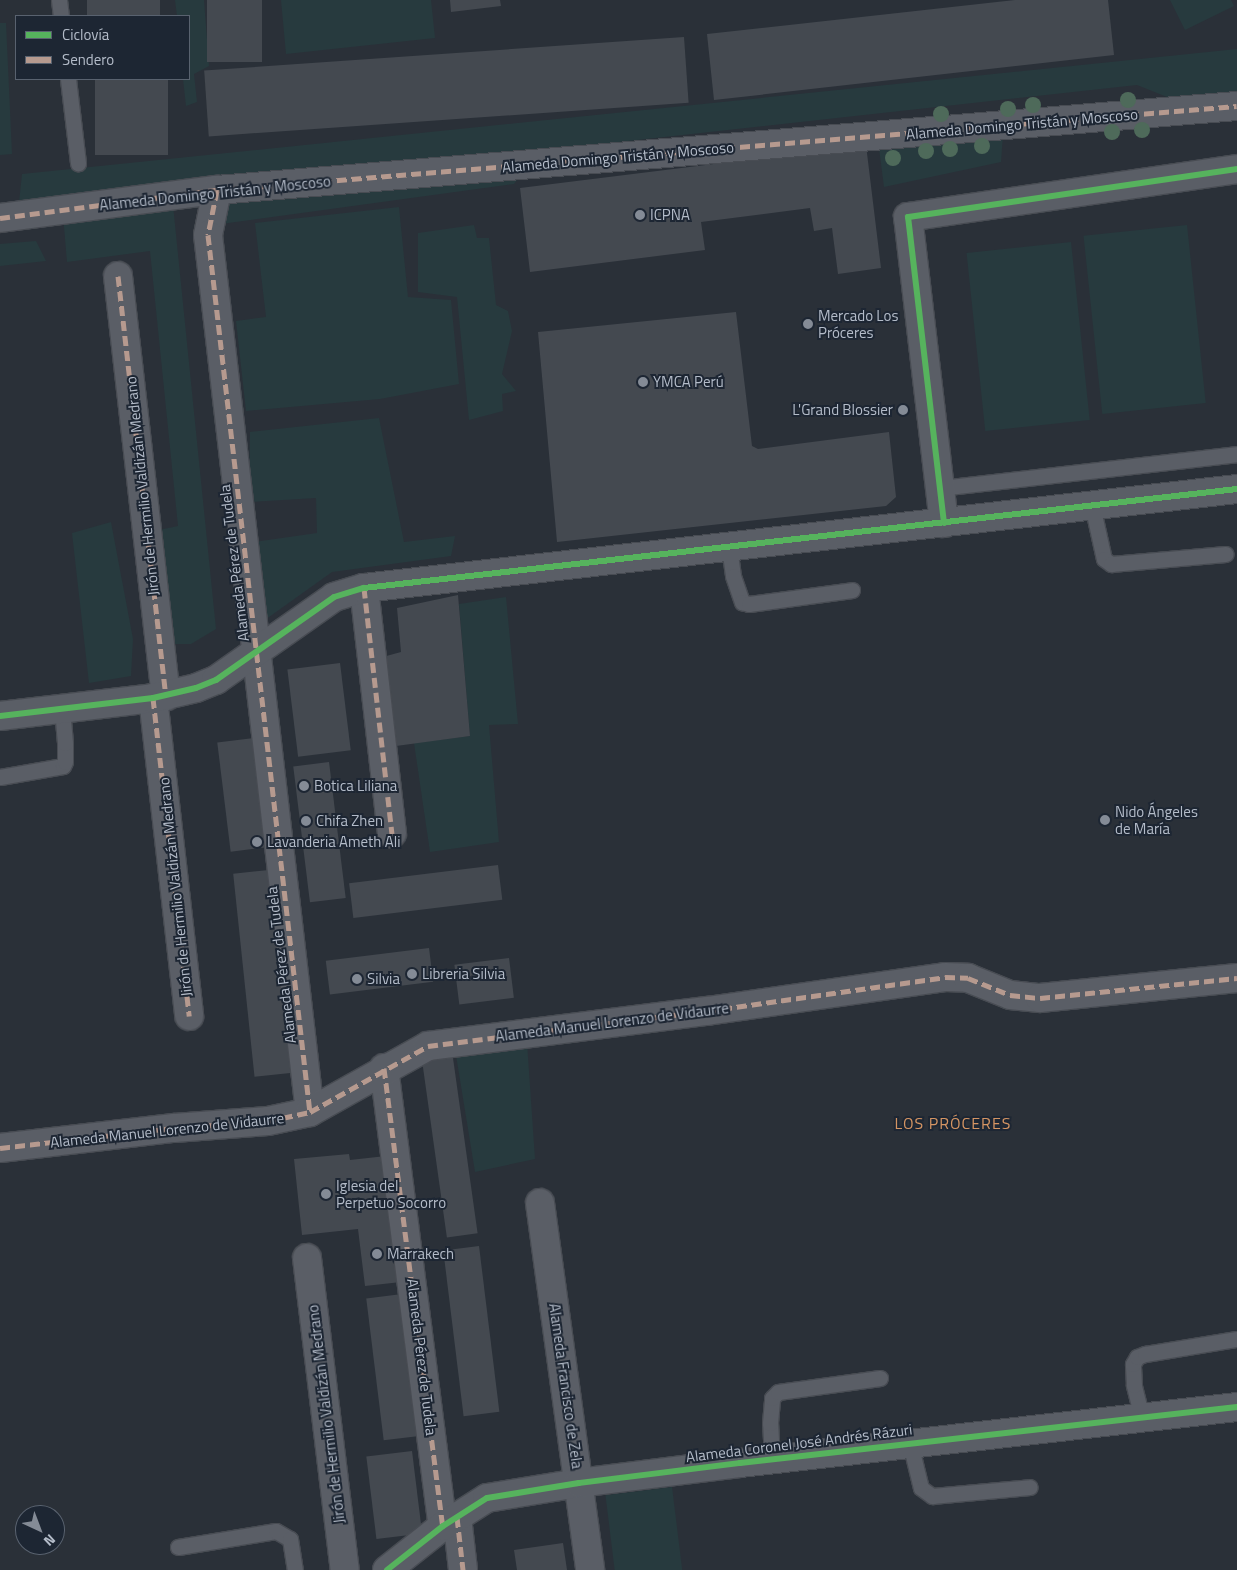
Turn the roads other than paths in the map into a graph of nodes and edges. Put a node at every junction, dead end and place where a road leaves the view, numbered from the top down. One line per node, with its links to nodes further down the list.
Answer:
1 (59, 0): 2 (lane)
2 (61, 15)
3 (68, 80): 5 (lane)
4 (1237, 106): 7 (street, Alameda Domingo Tristán y Moscoso)
5 (78, 163)
6 (1237, 169): 11 (street)
7 (217, 190): 8 (street, Alameda Domingo Tristán y Moscoso); 19 (street, Alameda Pérez de Tudela)
8 (0, 218)
9 (118, 276): 20 (street, Jirón de Hermilio Valdizán Medrano)
10 (1237, 454): 11 (lane)
11 (940, 488): 14 (street)
12 (1237, 489): 13 (street)
13 (1092, 505): 14 (street); 16 (lane)
14 (944, 523): 15 (street)
15 (729, 547): 17 (street); 18 (lane)
16 (1226, 554)
17 (364, 588): 19 (street); 24 (street)
18 (852, 590)
19 (257, 652): 20 (street); 28 (street, Alameda Pérez de Tudela)
20 (160, 697): 21 (street); 26 (street, Jirón de Hermilio Valdizán Medrano)
21 (62, 710): 22 (street); 23 (lane)
22 (0, 716)
23 (0, 777)
24 (392, 833)
25 (1237, 978): 27 (street, Alameda Manuel Lorenzo de Vidaurre)
26 (189, 1016)
27 (384, 1068): 28 (street, Alameda Manuel Lorenzo de Vidaurre); 40 (street, Alameda Pérez de Tudela)
28 (310, 1112): 29 (street, Alameda Manuel Lorenzo de Vidaurre)
29 (0, 1148)
30 (540, 1203): 38 (street, Alameda Francisco de Zela)
31 (307, 1258): 43 (street, Jirón de Hermilio Valdizán Medrano)
32 (1237, 1339): 35 (lane)
33 (880, 1378): 37 (lane)
34 (1237, 1407): 35 (street, Alameda Coronel José Andrés Rázuri)
35 (1142, 1418): 36 (street, Alameda Coronel José Andrés Rázuri)
36 (910, 1443): 37 (street, Alameda Coronel José Andrés Rázuri); 39 (lane)
37 (772, 1459): 38 (street, Alameda Coronel José Andrés Rázuri)
38 (580, 1483): 40 (street, Alameda Coronel José Andrés Rázuri); 46 (street, Alameda Francisco de Zela)
39 (1030, 1487)
40 (450, 1522): 44 (street, Alameda Coronel José Andrés Rázuri); 45 (street, Alameda Pérez de Tudela)
41 (178, 1547): 42 (lane)
42 (294, 1570)
43 (345, 1570)
44 (387, 1570)
45 (463, 1570)
46 (590, 1570)

